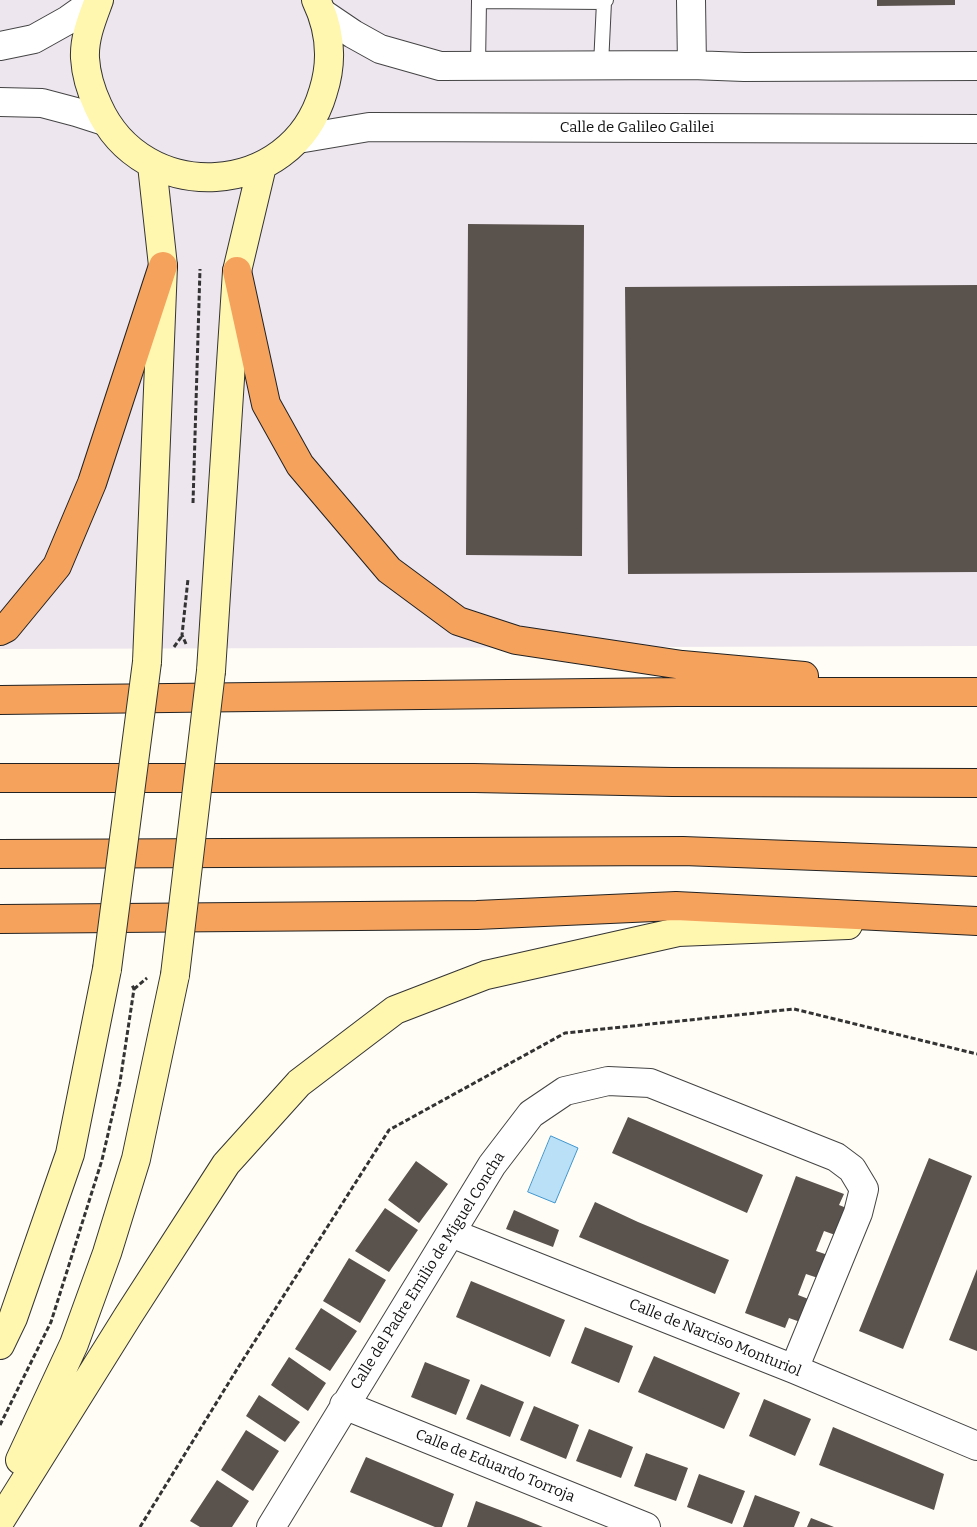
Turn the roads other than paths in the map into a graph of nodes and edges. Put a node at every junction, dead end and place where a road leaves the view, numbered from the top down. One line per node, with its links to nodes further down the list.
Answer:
1 (97, 0): 5 (street); 11 (street)
2 (691, 0): 7 (street)
3 (605, 1): 6 (lane); 8 (lane)
4 (319, 6): 8 (street); 13 (street)
5 (0, 46)
6 (601, 65): 7 (street); 8 (street)
7 (692, 65): 9 (street)
8 (478, 66)
9 (977, 66)
10 (0, 102): 11 (street)
11 (104, 121): 14 (street)
12 (977, 129): 13 (street, Calle de Galileo Galilei)
13 (298, 139): 15 (street)
14 (152, 165): 15 (street); 16 (street)
15 (262, 166): 17 (street)
16 (163, 266): 18 (highway); 28 (street, bridge)
17 (237, 271): 19 (highway); 32 (street, bridge)
18 (0, 631)
19 (977, 692): 20 (highway)
20 (0, 700)
21 (0, 778): 22 (highway)
22 (977, 783)
23 (0, 854): 24 (highway)
24 (977, 862)
25 (0, 919): 26 (highway)
26 (967, 921): 33 (street)
27 (451, 1234): 29 (street, Calle de Narciso Monturiol); 29 (street, Calle del Padre Emilio de Miguel Concha); 30 (street, Calle del Padre Emilio de Miguel Concha)
28 (0, 1345)
29 (794, 1369): 31 (street, Calle de Narciso Monturiol)
30 (344, 1406): 34 (street, Calle del Padre Emilio de Miguel Concha); 35 (street, Calle de Eduardo Torroja)
31 (977, 1446)
32 (0, 1505)
33 (0, 1521)
34 (271, 1527)
35 (646, 1527)

